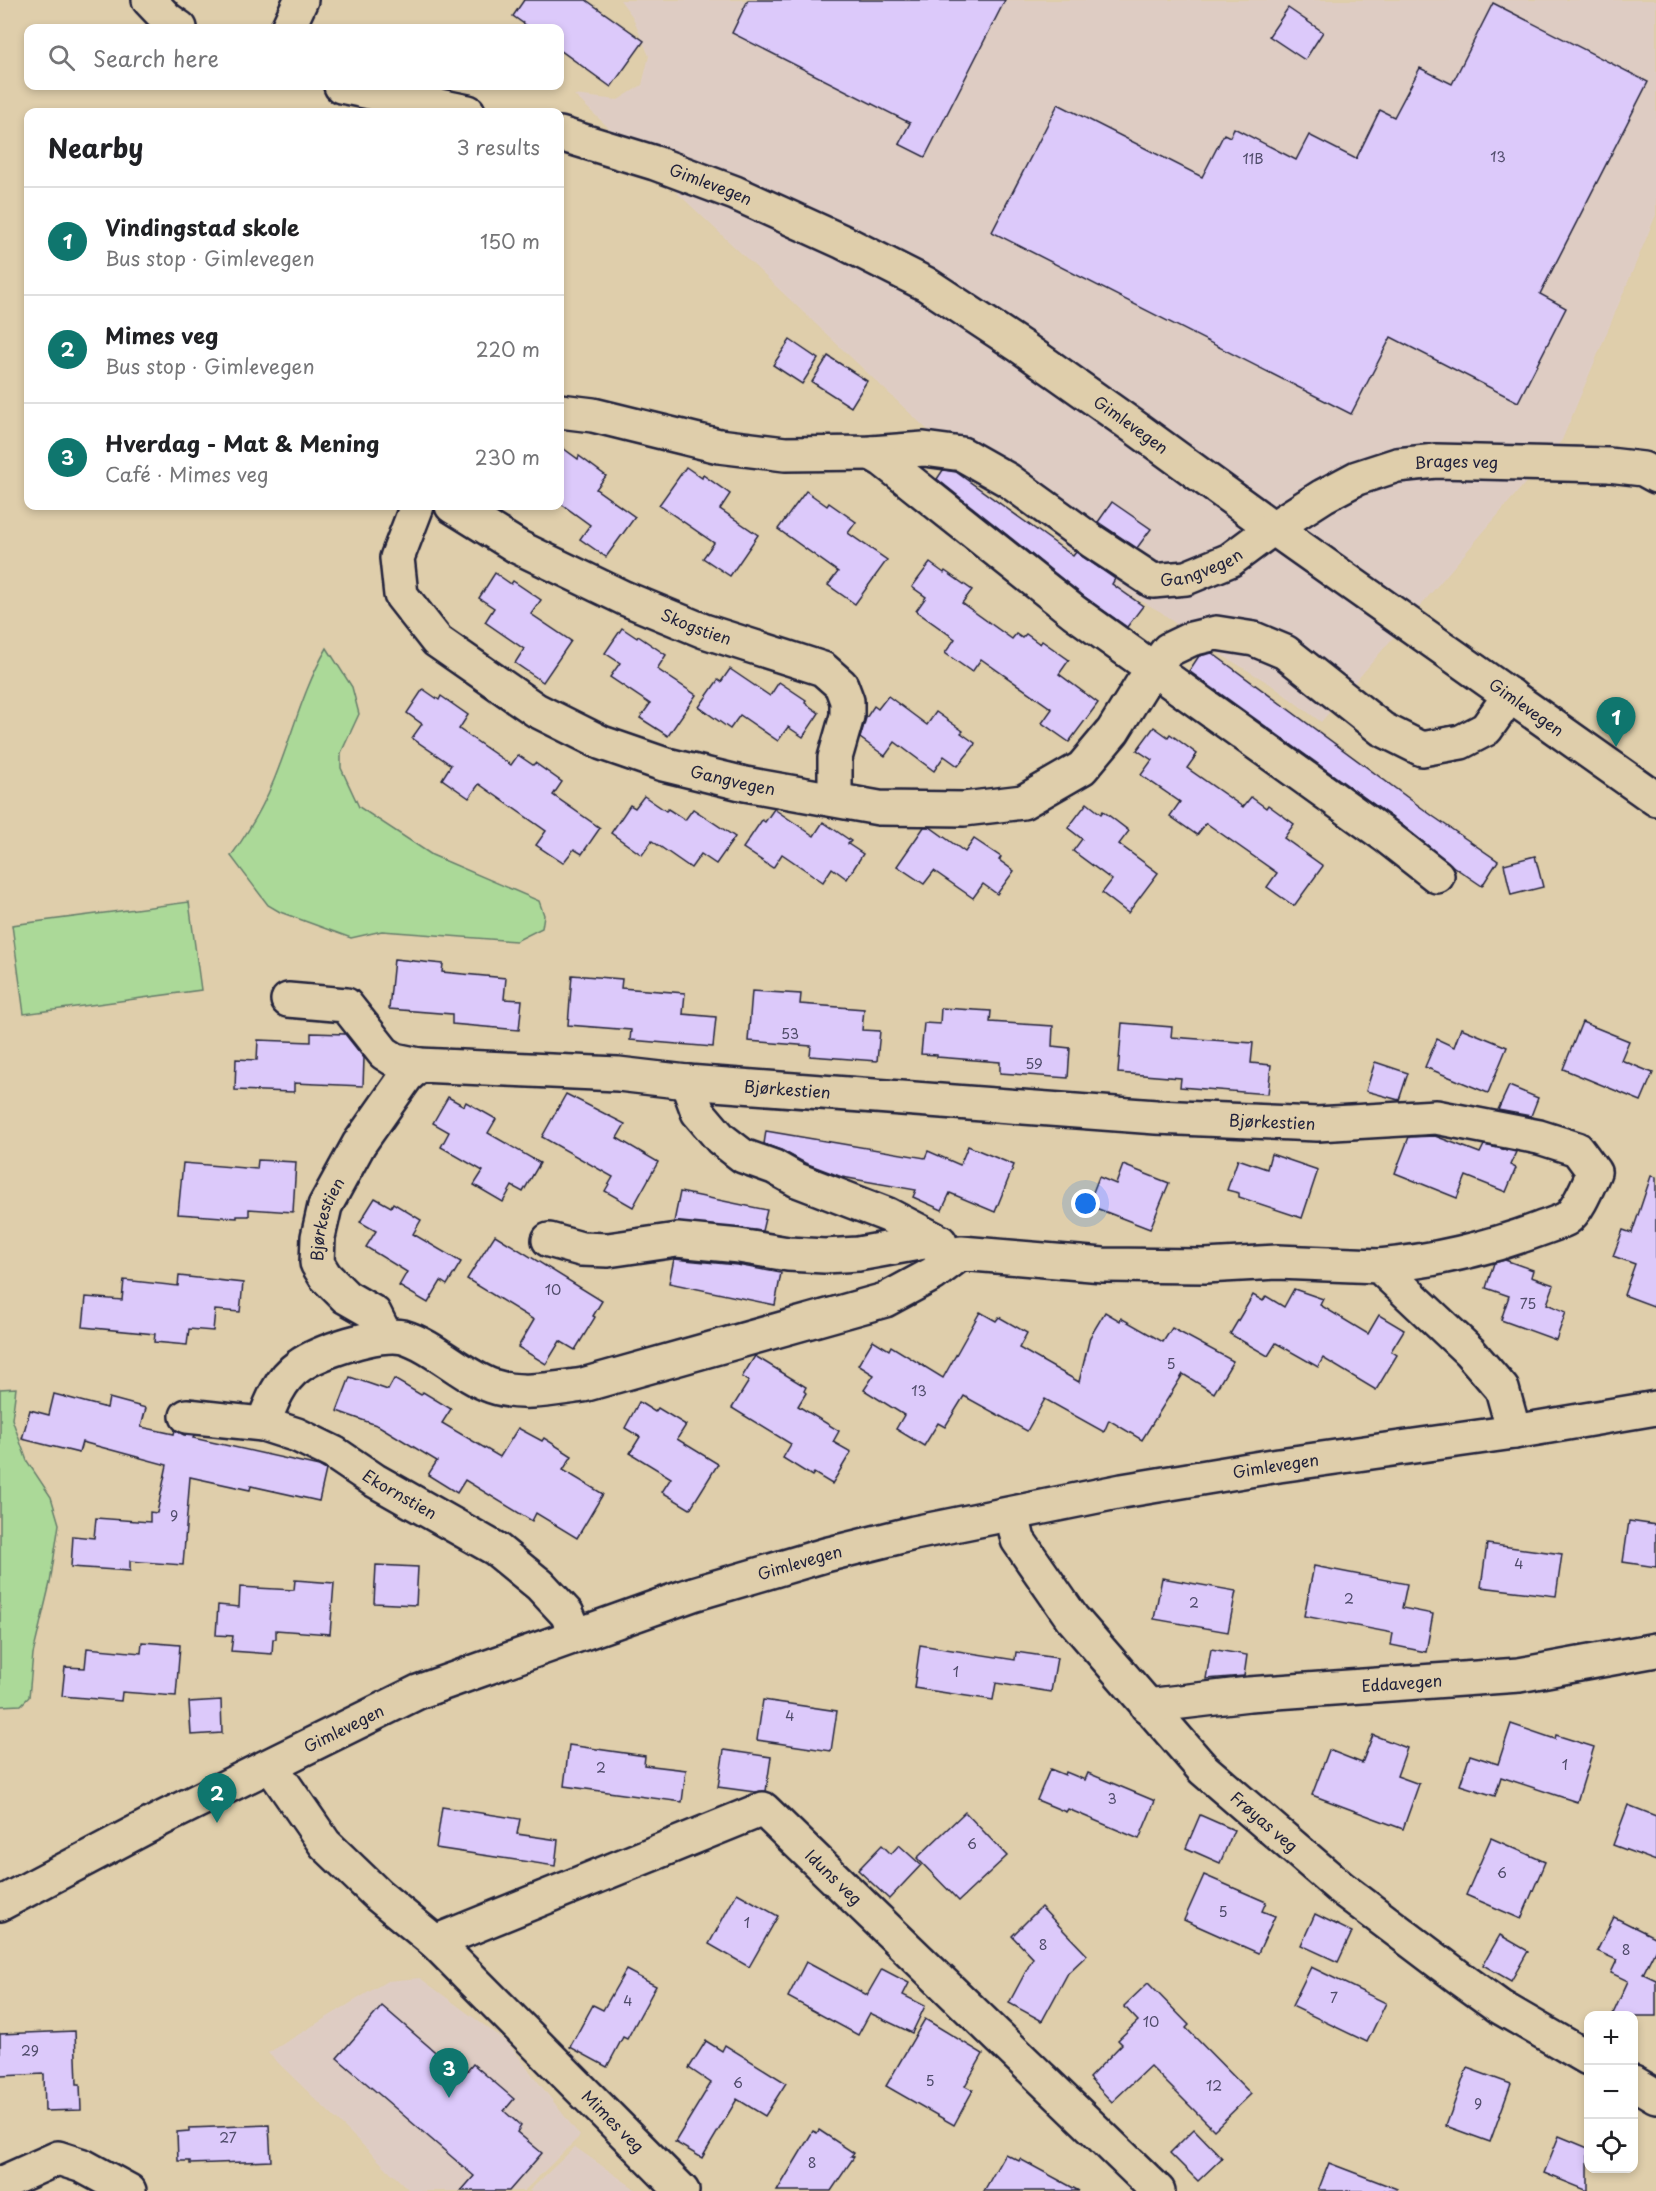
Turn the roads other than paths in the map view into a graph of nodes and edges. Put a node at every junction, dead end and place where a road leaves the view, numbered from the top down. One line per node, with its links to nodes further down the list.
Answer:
1 (149, 0): 3 (street)
2 (301, 0): 4 (street)
3 (174, 24)
4 (290, 24)
5 (361, 90): 6 (street)
6 (449, 108)
7 (564, 135): 13 (street, Gimlevegen)
8 (564, 411): 9 (street, Gangvegen)
9 (871, 453): 13 (street, Gangvegen); 14 (street)
10 (1656, 476): 13 (street, Brages veg)
11 (415, 510): 16 (street, Gangvegen)
12 (458, 510): 16 (street, Skogstien)
13 (1273, 528): 15 (street, Gimlevegen)
14 (1153, 670): 15 (street, Gangvegen); 16 (street, Gangvegen); 18 (street)
15 (1510, 695): 17 (street, Gimlevegen)
16 (835, 798)
17 (1656, 799)
18 (1437, 876)
19 (288, 1000): 20 (street, Bjørkestien)
20 (419, 1065): 21 (street, Bjørkestien); 25 (street, Bjørkestien)
21 (687, 1082): 23 (street, Bjørkestien); 24 (street, Bjørkestien)
22 (549, 1240): 23 (street, Bjørkestien)
23 (948, 1246): 24 (street, Bjørkestien); 25 (street)
24 (1379, 1266): 29 (street)
25 (385, 1335): 28 (street)
26 (1656, 1408): 29 (street, Gimlevegen)
27 (187, 1416): 28 (street, Ekornstien)
28 (264, 1424): 31 (street, Ekornstien)
29 (1514, 1432): 30 (street, Gimlevegen)
30 (1012, 1514): 31 (street, Gimlevegen); 33 (street, Frøyas veg)
31 (576, 1635): 34 (street, Gimlevegen)
32 (1654, 1656): 33 (street, Eddavegen)
33 (1147, 1706): 37 (street, Frøyas veg)
34 (271, 1766): 35 (street, Gimlevegen); 36 (street, Mimes veg)
35 (0, 1904)
36 (435, 1942): 42 (street, Mimes veg); 43 (street, Iduns veg)
37 (1584, 2056)
38 (1638, 2086): 39 (street)
39 (1656, 2096)
40 (0, 2184): 41 (street)
41 (129, 2191)
42 (682, 2191)
43 (1158, 2191)

